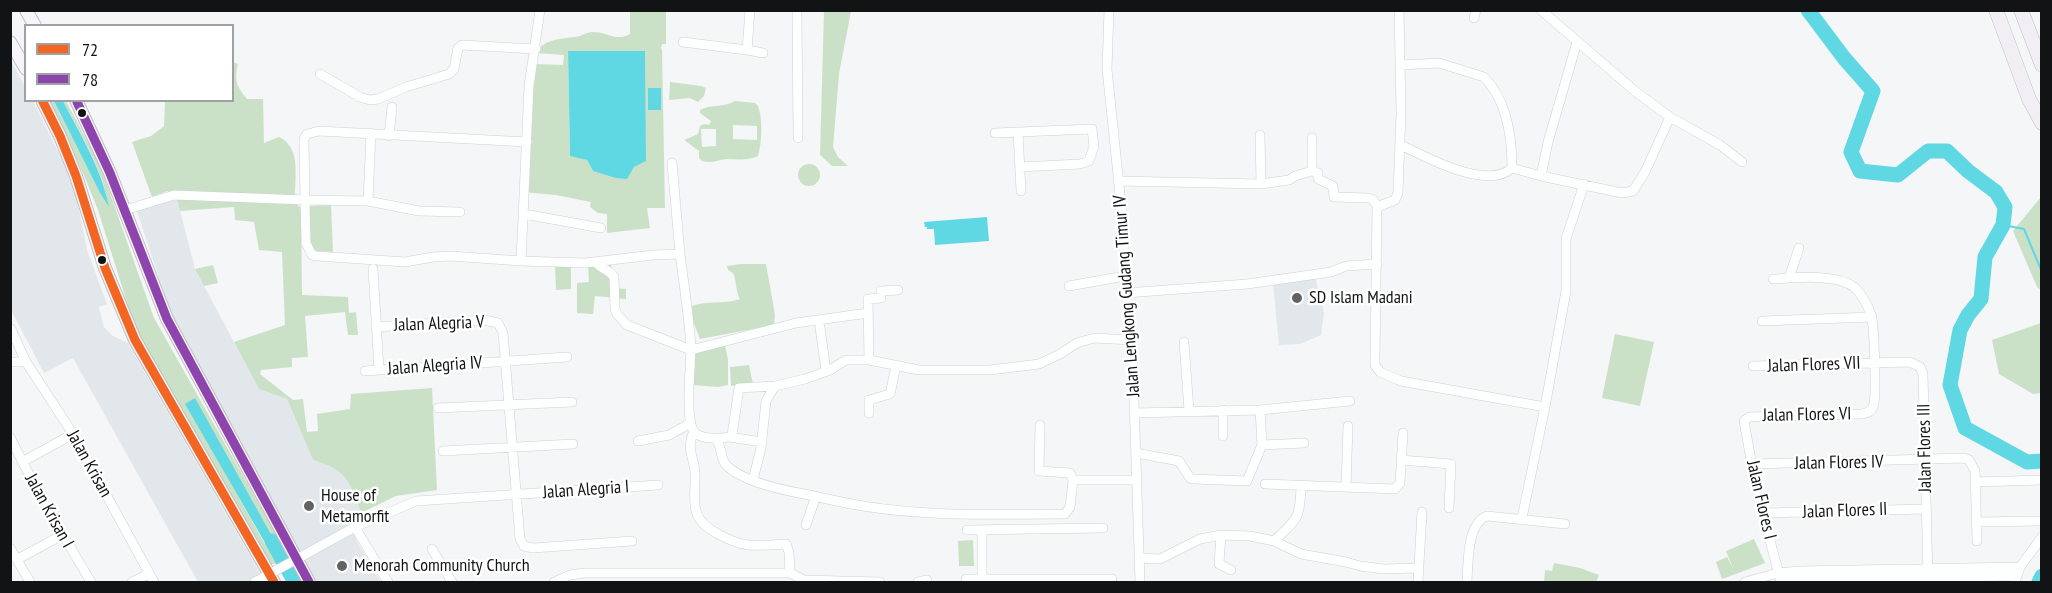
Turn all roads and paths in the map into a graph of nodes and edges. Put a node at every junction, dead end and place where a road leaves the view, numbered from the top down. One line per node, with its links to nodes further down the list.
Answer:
1 (26, 10): 10 (main road)
2 (540, 10): 14 (street)
3 (750, 10): 15 (street)
4 (797, 10): 31 (street)
5 (1109, 10): 34 (street, Jalan Lengkong Gudang Timur IV)
6 (1399, 10): 17 (street)
7 (1541, 10): 13 (street)
8 (1996, 10): 25 (highway)
9 (2021, 10): 18 (highway)
10 (33, 24)
11 (10, 42): 19 (main road)
12 (683, 42): 15 (street)
13 (1577, 42): 24 (street); 42 (street)
14 (536, 49): 20 (street); 33 (street)
15 (747, 50): 16 (street)
16 (763, 52)
17 (1401, 65): 35 (street); 40 (street)
18 (2042, 65)
19 (24, 66)
20 (320, 74)
21 (43, 102): 161 (main road)
22 (77, 102): 50 (main road)
23 (392, 107): 30 (street)
24 (1670, 117): 37 (street); 45 (street)
25 (2042, 123)
26 (1018, 132): 28 (street); 36 (street); 39 (street)
27 (371, 133): 30 (street); 47 (street); 48 (street)
28 (996, 133)
29 (1260, 135): 44 (street)
30 (389, 136): 33 (street)
31 (798, 138)
32 (1312, 138): 41 (street)
33 (527, 142): 52 (street)
34 (1114, 144): 36 (street); 43 (street, Jalan Lengkong Gudang Timur IV)
35 (1401, 145): 40 (street); 49 (street)
36 (1094, 146): 39 (street)
37 (1742, 162)
38 (672, 163): 55 (street)
39 (1020, 167): 46 (street)
40 (1512, 168): 42 (street)
41 (1312, 171): 44 (street); 49 (street)
42 (1541, 176): 45 (street)
43 (1119, 181): 44 (street); 60 (street, Jalan Lengkong Gudang Timur IV)
44 (1262, 184)
45 (1584, 184): 90 (street)
46 (1022, 191)
47 (305, 200): 48 (street); 50 (street); 56 (street)
48 (368, 201): 51 (street)
49 (1377, 207): 58 (street)
50 (125, 210): 153 (main road)
51 (460, 212)
52 (524, 214): 53 (street); 56 (street)
53 (601, 228)
54 (1799, 248): 61 (street)
55 (680, 254): 57 (street); 74 (street)
56 (521, 261): 57 (street)
57 (596, 262): 74 (street)
58 (1377, 264): 64 (street); 90 (street)
59 (373, 269): 70 (street)
60 (1125, 276): 63 (street); 64 (street, Jalan Lengkong Gudang Timur IV)
61 (1789, 278): 62 (street, Jalan Flores VI); 67 (street, Jalan Flores VI)
62 (1773, 279)
63 (1069, 286)
64 (1126, 293): 72 (street, Jalan Lengkong Gudang Timur IV)
65 (898, 294): 66 (street)
66 (868, 313): 68 (street); 76 (street)
67 (1872, 317): 69 (street); 80 (street, Jalan Flores VI)
68 (819, 320): 74 (street); 85 (street)
69 (1762, 321)
70 (376, 327): 77 (street, Jalan Alegria V); 83 (street)
71 (11, 329): 79 (street, Jalan Krisan)
72 (1132, 340): 81 (street); 96 (street, Jalan Lengkong Gudang Timur IV)
73 (1184, 342): 94 (street)
74 (691, 350): 100 (street)
75 (567, 357): 77 (street, Jalan Alegria IV)
76 (869, 360): 81 (street); 85 (street)
77 (506, 361): 83 (street, Jalan Alegria IV); 89 (street, Jalan Alegria V)
78 (10, 362): 79 (street)
79 (26, 362): 102 (street, Jalan Krisan)
80 (1874, 363): 82 (street, Jalan Flores VII); 97 (street, Jalan Flores VI); 116 (street, Jalan Flores III)
81 (896, 366): 95 (street)
82 (1753, 366)
83 (379, 370): 84 (street, Jalan Alegria IV)
84 (365, 371)
85 (826, 371): 86 (street)
86 (776, 386): 105 (street); 108 (street)
87 (1350, 401): 93 (street)
88 (572, 402): 89 (street)
89 (509, 405): 91 (street); 112 (street, Jalan Alegria V)
90 (1545, 407): 134 (street)
91 (438, 408)
92 (1223, 410): 93 (street); 94 (street); 103 (street)
93 (1260, 410): 111 (street)
94 (1189, 411): 96 (street)
95 (869, 413)
96 (1135, 413): 114 (street, Jalan Lengkong Gudang Timur IV)
97 (1746, 418): 118 (street, Jalan Flores I)
98 (1040, 425): 120 (street)
99 (1348, 426): 127 (street)
100 (692, 427): 106 (street); 107 (street); 158 (street)
101 (1403, 433): 115 (street)
102 (73, 434): 117 (street); 157 (street, Jalan Krisan)
103 (1223, 436)
104 (10, 437): 117 (street, Jalan Krisan I)
105 (729, 437): 106 (street); 108 (street)
106 (715, 438): 119 (street)
107 (638, 441)
108 (762, 442): 119 (street)
109 (1304, 442): 111 (street)
110 (573, 444): 112 (street)
111 (1262, 445): 114 (street)
112 (512, 447): 113 (street); 128 (street, Jalan Alegria V)
113 (443, 451)
114 (1136, 453): 121 (street, Jalan Lengkong Gudang Timur IV)
115 (1401, 460): 127 (street); 130 (street)
116 (1925, 461): 118 (street, Jalan Flores IV); 123 (street, Jalan Flores IV); 131 (street, Jalan Flores III)
117 (22, 462): 143 (street, Jalan Krisan I)
118 (1753, 465): 133 (street, Jalan Flores I)
119 (753, 480): 129 (street)
120 (1073, 480): 121 (street); 129 (street)
121 (1137, 480): 151 (street, Jalan Lengkong Gudang Timur IV)
122 (2042, 480): 123 (street)
123 (1976, 482): 136 (street)
124 (1265, 484): 126 (street)
125 (658, 485): 128 (street, Jalan Alegria I)
126 (1301, 486): 127 (street); 146 (street)
127 (1346, 487)
128 (515, 495): 139 (street, Jalan Alegria I); 147 (street, Jalan Alegria V)
129 (816, 496): 138 (street)
130 (1449, 508)
131 (1926, 509): 133 (street, Jalan Flores II); 159 (street, Jalan Flores III)
132 (1422, 512): 154 (street)
133 (1764, 513): 165 (street, Jalan Flores I)
134 (1522, 518): 137 (street); 182 (street)
135 (2042, 521): 136 (street)
136 (1977, 522): 148 (street)
137 (1565, 524)
138 (806, 525)
139 (355, 527): 153 (street, Jalan Alegria I); 174 (street)
140 (1103, 528): 142 (street)
141 (968, 530): 142 (street)
142 (982, 530): 163 (street)
143 (62, 535): 152 (street); 169 (street, Jalan Krisan I)
144 (1221, 535): 146 (street); 151 (street); 155 (street)
145 (2042, 537): 160 (street)
146 (1274, 540): 154 (street)
147 (632, 541)
148 (1977, 541)
149 (10, 548): 152 (street)
150 (432, 549): 175 (street)
151 (1139, 558): 180 (street, Jalan Lengkong Gudang Timur IV)
152 (18, 559): 168 (street)
153 (293, 563): 161 (street, Jalan Alegria I); 173 (main road)
154 (1418, 568): 181 (street)
155 (1232, 570)
156 (748, 572): 158 (street); 176 (street); 177 (street)
157 (149, 573): 170 (street); 171 (street, Jalan Krisan)
158 (790, 573): 167 (street)
159 (1928, 573): 160 (street); 165 (street)
160 (2017, 575)
161 (274, 576): 172 (street, Jalan Alegria I)
162 (966, 579): 163 (street)
163 (982, 579): 166 (street)
164 (1112, 579): 166 (street)
165 (1780, 579): 183 (street)
166 (1092, 580)
167 (804, 581): 178 (street)
168 (30, 582)
169 (91, 582)
170 (132, 582)
171 (154, 582)
172 (255, 582)
173 (309, 582)
174 (388, 582)
175 (452, 582)
176 (554, 582)
177 (748, 582)
178 (854, 582): 179 (street)
179 (880, 582)
180 (1140, 582)
181 (1419, 582)
182 (1467, 582)
183 (1745, 582)

